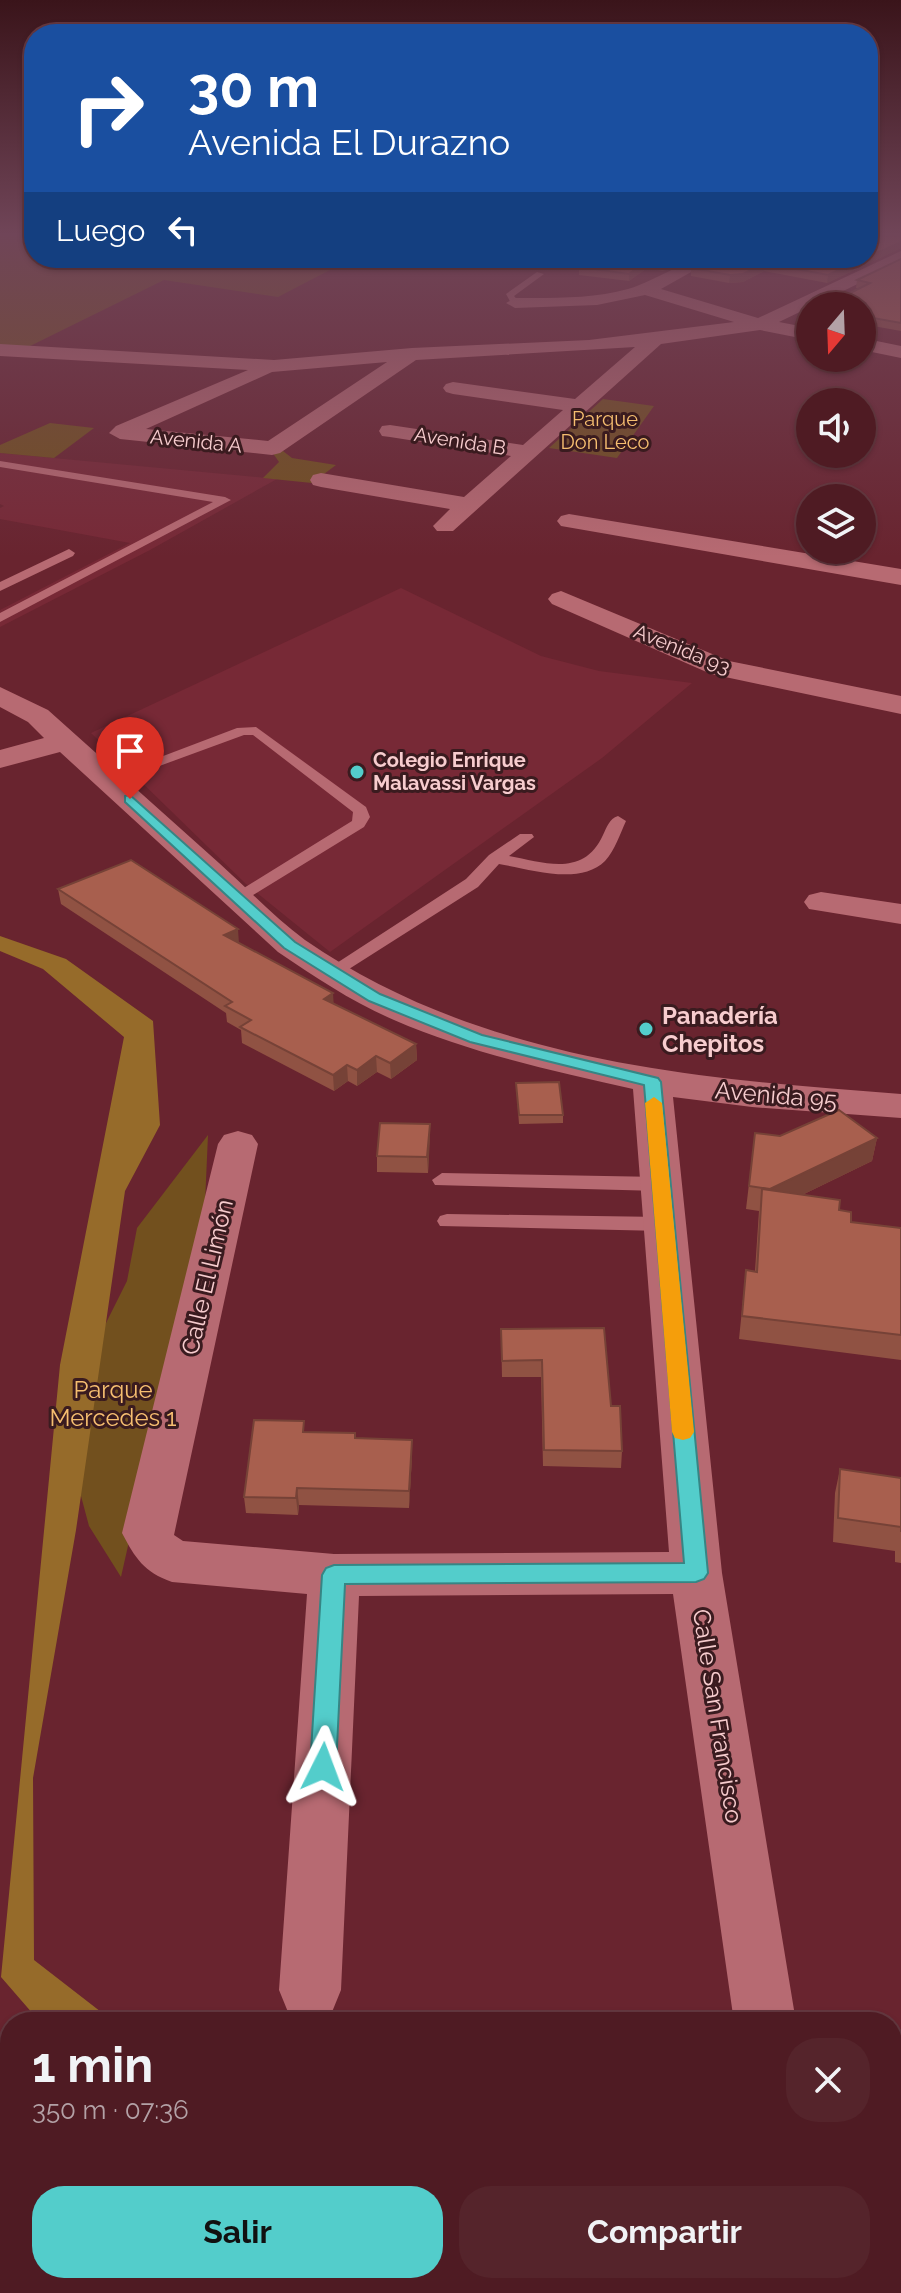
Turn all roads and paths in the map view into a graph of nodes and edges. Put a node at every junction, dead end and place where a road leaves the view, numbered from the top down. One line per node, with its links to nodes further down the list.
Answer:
1 (617, 343): 6 (street)
2 (651, 343): 9 (street)
3 (876, 347): 5 (street)
4 (0, 350): 7 (street)
5 (901, 352)
6 (412, 354): 7 (street); 7 (street, Avenida A)
7 (274, 366)
8 (453, 388): 9 (street)
9 (580, 406): 11 (street)
10 (390, 431): 11 (street, Avenida B)
11 (529, 452): 14 (street)
12 (0, 464): 21 (lane)
13 (321, 480): 14 (street)
14 (469, 505): 16 (street)
15 (569, 521): 18 (street)
16 (445, 526)
17 (69, 553): 19 (lane)
18 (901, 577)
19 (0, 587)
20 (561, 599): 23 (street, Avenida 93)
21 (0, 618)
22 (0, 695): 24 (street)
23 (901, 705)
24 (65, 741): 25 (street); 26 (street)
25 (0, 759)
26 (108, 780): 30 (street); 30 (lane)
27 (618, 821): 29 (lane)
28 (526, 837): 29 (lane)
29 (495, 858): 33 (lane)
30 (240, 898): 33 (street)
31 (821, 902): 32 (street)
32 (901, 914)
33 (332, 972): 34 (street)
34 (652, 1082): 35 (street, Avenida 95); 38 (street, Calle San Francisco)
35 (901, 1106)
36 (238, 1144): 41 (street, Calle El Limón)
37 (442, 1180): 38 (lane)
38 (661, 1204): 39 (lane); 40 (street, Calle San Francisco)
39 (447, 1221)
40 (696, 1573): 41 (street); 43 (street, Calle San Francisco)
41 (334, 1575): 42 (street)
42 (310, 1990)
43 (763, 2012)

